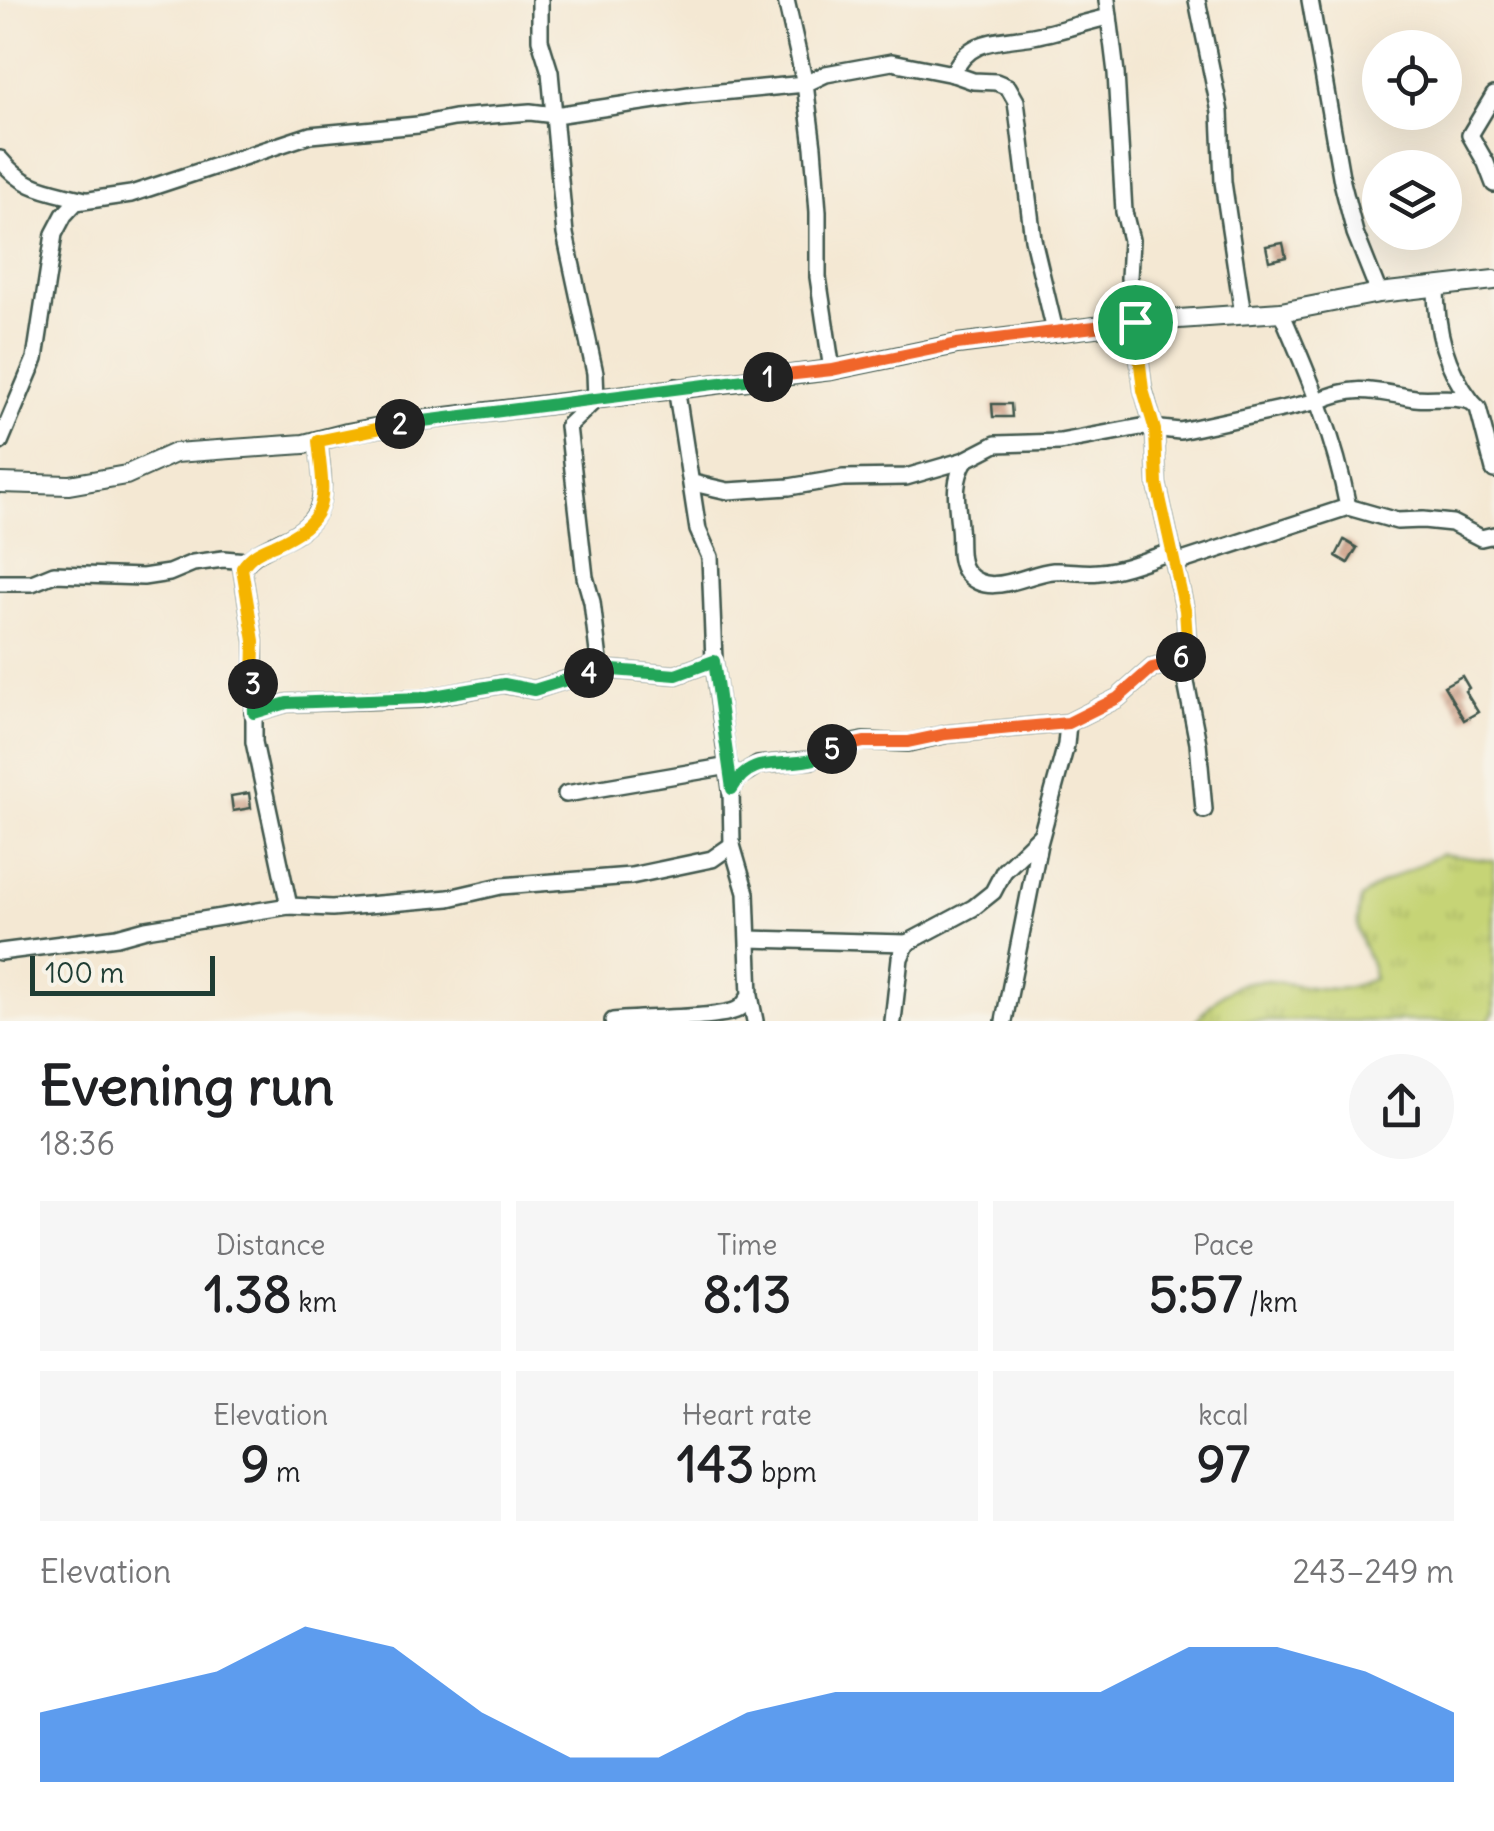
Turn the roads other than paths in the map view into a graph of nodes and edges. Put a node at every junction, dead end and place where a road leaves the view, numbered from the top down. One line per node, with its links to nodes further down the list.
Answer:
1 (540, 0): 10 (street)
2 (786, 0): 8 (street)
3 (1107, 0): 6 (street)
4 (1197, 0): 18 (street)
5 (1310, 0): 16 (street)
6 (1109, 17): 7 (street); 19 (street)
7 (953, 74): 8 (street); 20 (street)
8 (805, 84): 10 (street); 21 (street)
9 (1494, 94): 12 (street)
10 (555, 116): 13 (street); 23 (street)
11 (0, 159): 13 (street)
12 (1494, 184)
13 (85, 200): 28 (street)
14 (1494, 280): 15 (street)
15 (1436, 286): 16 (street); 25 (street)
16 (1380, 292): 17 (street)
17 (1281, 312): 18 (street); 24 (street)
18 (1243, 314): 19 (street)
19 (1135, 322): 20 (street); 26 (street)
20 (1056, 332): 21 (street)
21 (832, 370): 22 (street)
22 (676, 387): 23 (street); 32 (street)
23 (596, 399): 27 (street); 40 (street)
24 (1319, 400): 25 (street); 26 (street); 33 (street)
25 (1472, 402): 30 (street)
26 (1155, 430): 29 (street); 35 (street)
27 (318, 441): 31 (street); 36 (street)
28 (0, 442)
29 (965, 460): 32 (street); 35 (street)
30 (1494, 470)
31 (0, 483)
32 (693, 483): 39 (street)
33 (1348, 507): 34 (street); 35 (street)
34 (1494, 537)
35 (1174, 557): 38 (street)
36 (247, 560): 37 (street); 41 (street)
37 (0, 584)
38 (1181, 657): 42 (street); 46 (street)
39 (714, 661): 40 (street); 43 (street)
40 (600, 669): 41 (street)
41 (254, 713): 49 (street)
42 (1068, 723): 44 (street); 47 (street)
43 (729, 766): 44 (street); 45 (street)
44 (732, 789): 48 (street)
45 (566, 794)
46 (1204, 810)
47 (1042, 834): 51 (street); 57 (street)
48 (732, 845): 49 (street); 50 (street)
49 (289, 906): 52 (street)
50 (749, 939): 51 (street); 53 (street)
51 (907, 943): 56 (street)
52 (0, 952)
53 (750, 996): 54 (street); 55 (street)
54 (613, 1021)
55 (755, 1021)
56 (893, 1021)
57 (1004, 1021)

